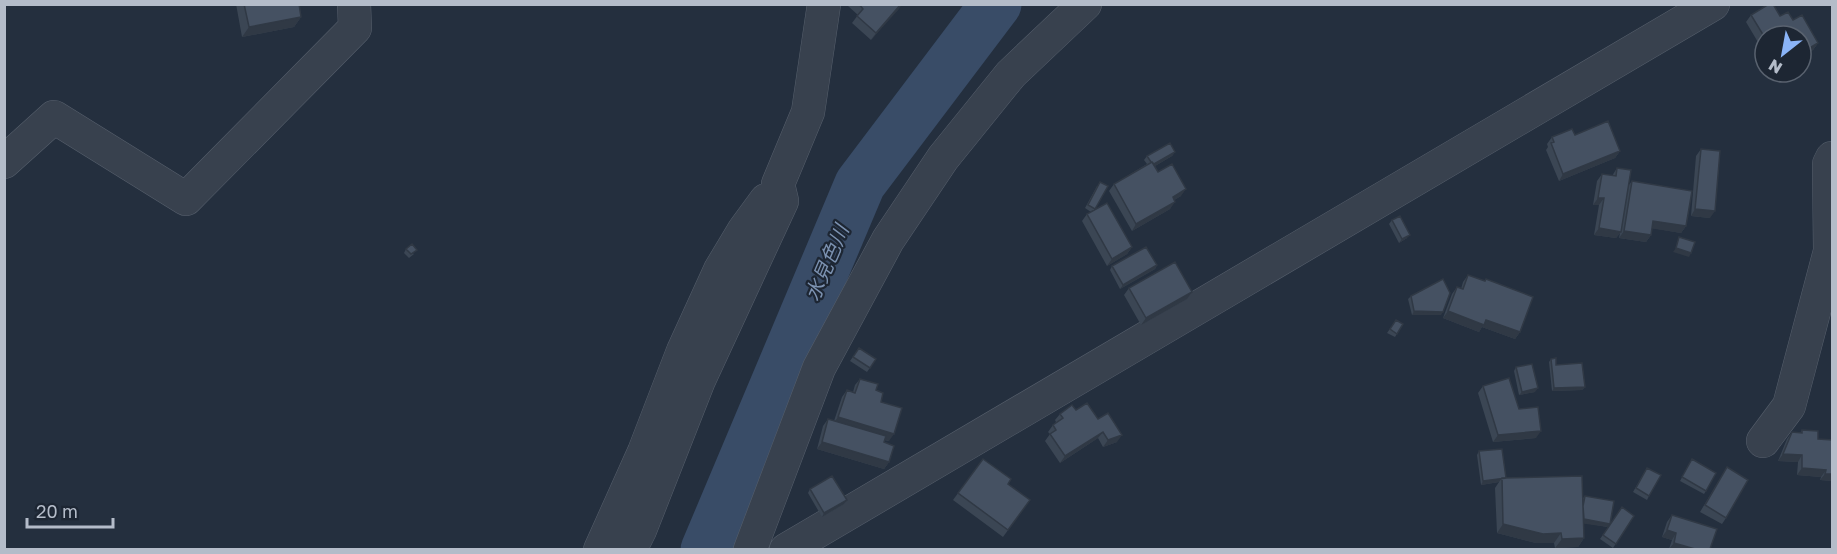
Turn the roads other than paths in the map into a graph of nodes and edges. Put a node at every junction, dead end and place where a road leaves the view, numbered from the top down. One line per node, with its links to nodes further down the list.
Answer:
1 (354, 4): 6 (street)
2 (824, 4): 7 (street)
3 (1085, 4): 11 (street)
4 (1713, 4): 12 (street)
5 (1833, 158): 8 (street)
6 (4, 162)
7 (778, 184): 9 (street); 10 (street)
8 (1763, 441)
9 (600, 549)
10 (630, 549)
11 (750, 549)
12 (786, 549)

